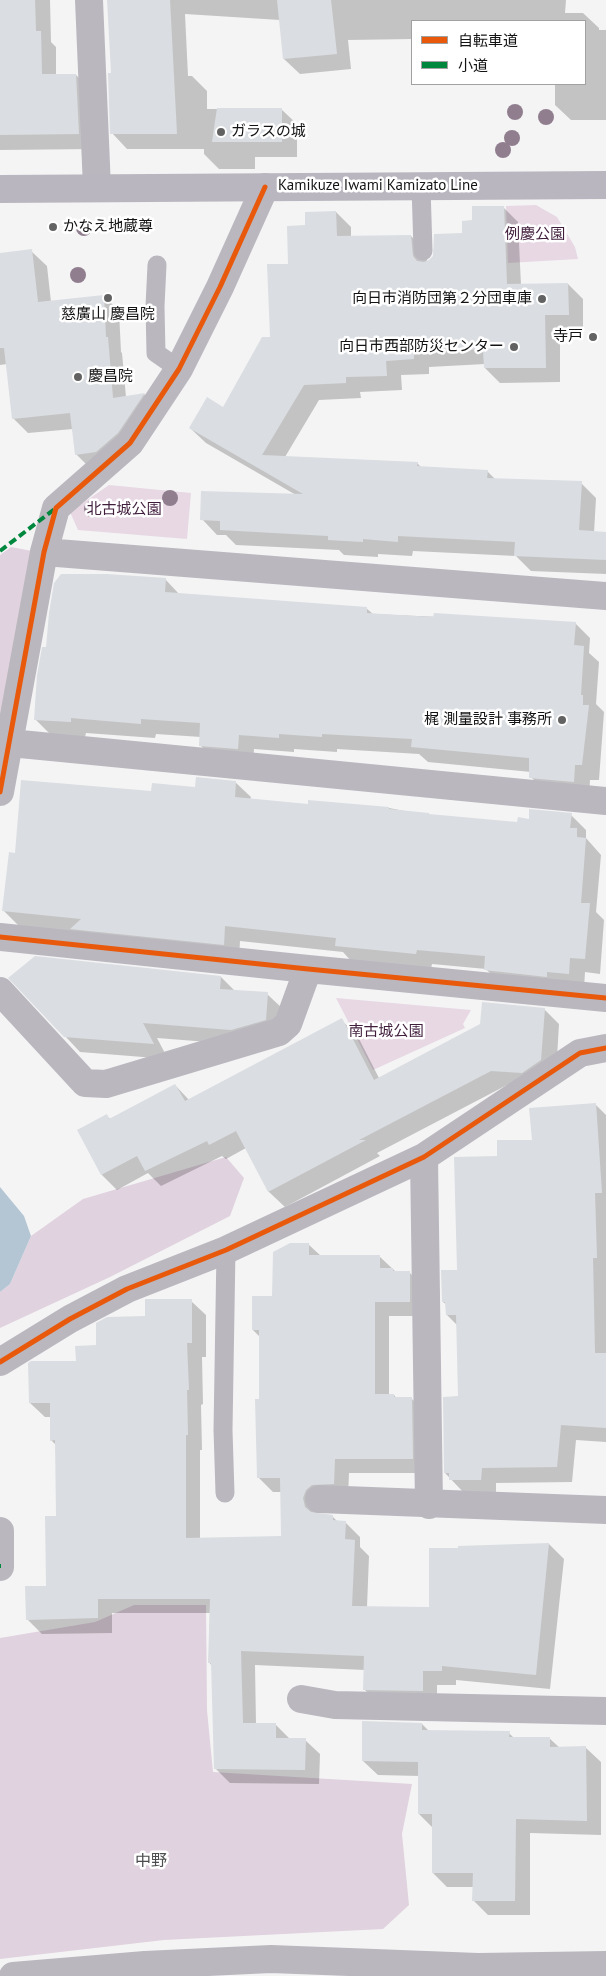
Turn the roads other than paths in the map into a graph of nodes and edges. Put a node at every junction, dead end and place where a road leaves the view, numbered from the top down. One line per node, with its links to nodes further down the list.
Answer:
1 (89, 0): 6 (street)
2 (606, 185): 3 (main road, Kamikuze Iwami Kamizato Line)
3 (421, 186): 4 (main road, Kamikuze Iwami Kamizato Line); 7 (lane)
4 (265, 187): 6 (main road, Kamikuze Iwami Kamizato Line); 9 (street)
5 (0, 188): 6 (main road, Kamikuze Iwami Kamizato Line)
6 (98, 188)
7 (423, 251)
8 (157, 265): 9 (lane)
9 (179, 369): 10 (street)
10 (44, 552): 11 (street); 12 (street)
11 (606, 596)
12 (10, 743): 13 (street); 14 (street)
13 (0, 792)
14 (606, 802)
15 (0, 936): 16 (street)
16 (308, 970): 17 (street); 18 (street)
17 (0, 991)
18 (606, 998)
19 (606, 1048): 20 (street)
20 (424, 1157): 21 (street); 25 (street)
21 (226, 1250): 22 (street); 23 (lane)
22 (0, 1362)
23 (225, 1493)
24 (319, 1499): 25 (street)
25 (429, 1505): 26 (street)
26 (606, 1510)
27 (0, 1531): 28 (street)
28 (0, 1567)
29 (301, 1699): 30 (street)
30 (606, 1711)
31 (606, 1965): 32 (street)
32 (14, 1976)

